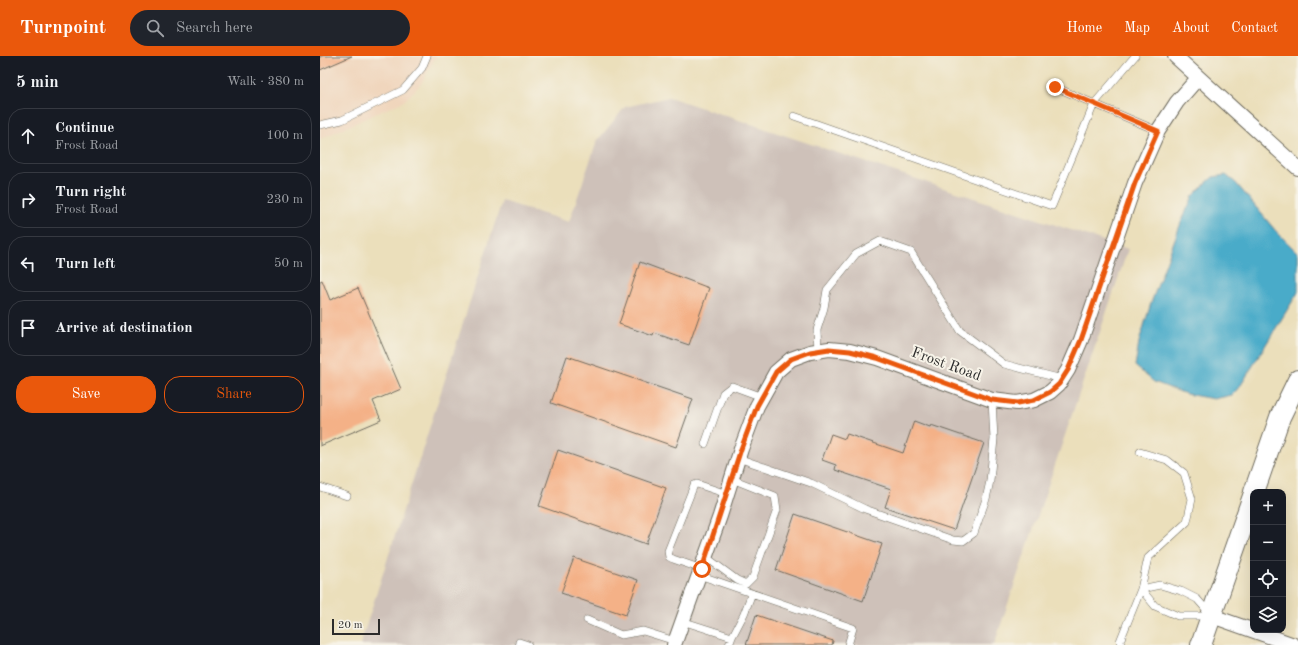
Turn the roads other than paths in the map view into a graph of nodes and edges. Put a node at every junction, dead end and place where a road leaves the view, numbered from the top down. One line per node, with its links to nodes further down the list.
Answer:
1 (427, 56): 8 (lane)
2 (1135, 56): 6 (lane)
3 (1175, 56): 4 (street)
4 (1198, 78): 9 (street, Frost Road); 10 (street)
5 (1055, 87): 6 (lane)
6 (1094, 104): 7 (lane); 9 (lane)
7 (794, 116)
8 (320, 125)
9 (1158, 131): 12 (street, Frost Road)
10 (1298, 168)
11 (818, 351): 12 (lane); 14 (street, Frost Road); 15 (street, Frost Road)
12 (1062, 379): 15 (street, Frost Road)
13 (1298, 380): 21 (street)
14 (762, 397): 16 (lane); 18 (street, Frost Road)
15 (992, 400): 18 (lane)
16 (705, 444)
17 (1140, 452): 26 (lane)
18 (738, 458): 19 (street, Frost Road)
19 (732, 479): 22 (street, Frost Road); 25 (lane)
20 (320, 487): 23 (lane)
21 (1255, 489)
22 (727, 494): 25 (street, Frost Road); 25 (lane)
23 (347, 496)
24 (1250, 505): 28 (street)
25 (702, 567): 27 (lane); 30 (street, Frost Road)
26 (1141, 590): 28 (lane); 28 (lane); 37 (lane)
27 (752, 593): 31 (lane); 36 (lane)
28 (1212, 616): 38 (street); 39 (street)
29 (587, 620): 33 (lane)
30 (682, 621): 31 (lane); 33 (street, Frost Road)
31 (732, 637): 35 (lane)
32 (519, 642): 34 (lane)
33 (674, 643)
34 (528, 645)
35 (729, 645)
36 (848, 645)
37 (1121, 645)
38 (1201, 645)
39 (1294, 645)

